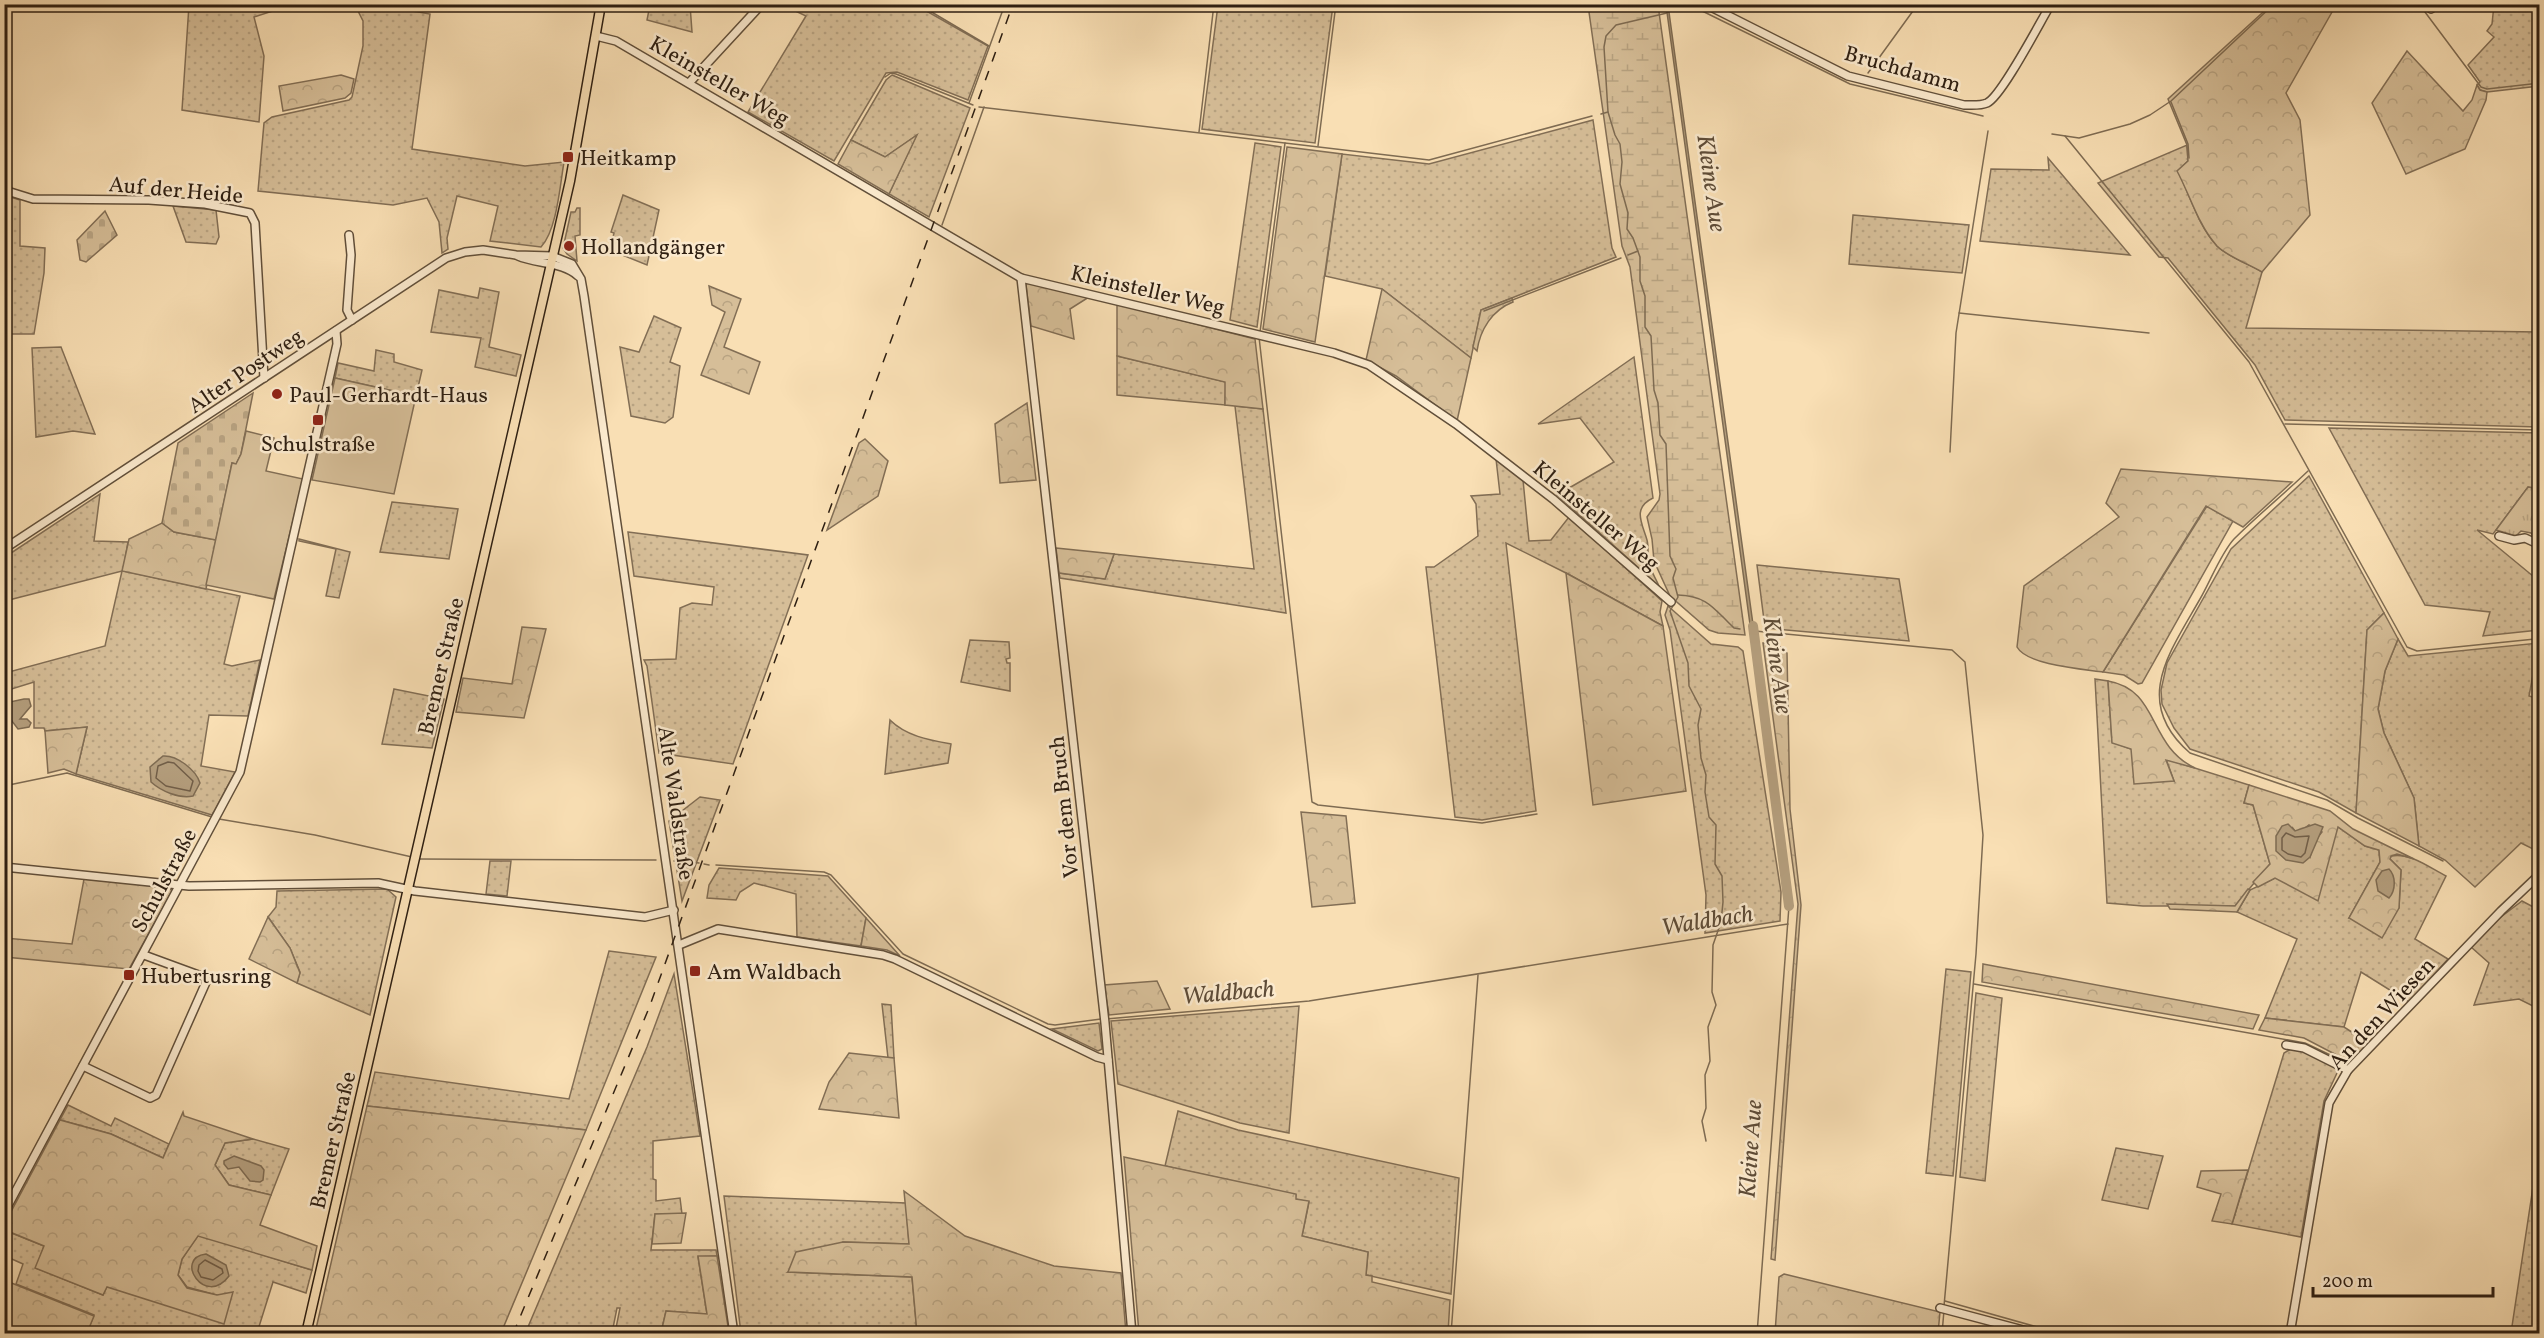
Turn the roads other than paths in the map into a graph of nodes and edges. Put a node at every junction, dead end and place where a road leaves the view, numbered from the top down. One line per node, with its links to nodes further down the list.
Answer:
1 (601, 4): 5 (main road, Bremer Straße)
2 (762, 4): 6 (street)
3 (1705, 4): 4 (street, Bruchdamm)
4 (2051, 4)
5 (596, 36): 6 (street, Kleinsteller Weg); 9 (main road, Bremer Straße)
6 (689, 83): 10 (street, Kleinsteller Weg)
7 (4, 190): 13 (street, Auf der Heide)
8 (349, 236): 11 (street)
9 (552, 260): 11 (street, Alter Postweg); 21 (main road, Bremer Straße); 22 (street, Alte Waldstraße)
10 (1021, 278): 17 (street, Kleinsteller Weg); 26 (street, Vor dem Bruch)
11 (352, 320): 12 (street, Alter Postweg)
12 (336, 331): 13 (street, Alter Postweg); 20 (street, Schulstraße)
13 (264, 378): 16 (street, Alter Postweg)
14 (2499, 536): 15 (street)
15 (2540, 545)
16 (4, 549)
17 (1671, 602)
18 (4, 867): 20 (street)
19 (2540, 874): 28 (street, An den Wiesen)
20 (180, 885): 21 (street); 24 (street, Schulstraße)
21 (407, 889): 22 (street); 31 (main road, Bremer Straße)
22 (674, 910): 23 (street, Alte Waldstraße)
23 (679, 945): 26 (street); 32 (street, Alte Waldstraße)
24 (144, 955): 27 (street, Schulstraße); 27 (street)
25 (2286, 1045): 28 (street)
26 (1108, 1060): 33 (street, Vor dem Bruch)
27 (83, 1066): 29 (street, Schulstraße)
28 (2348, 1070): 35 (street, An den Wiesen)
29 (4, 1213)
30 (1944, 1308): 34 (street)
31 (306, 1334)
32 (734, 1334)
33 (1132, 1334)
34 (2038, 1334)
35 (2290, 1334)

